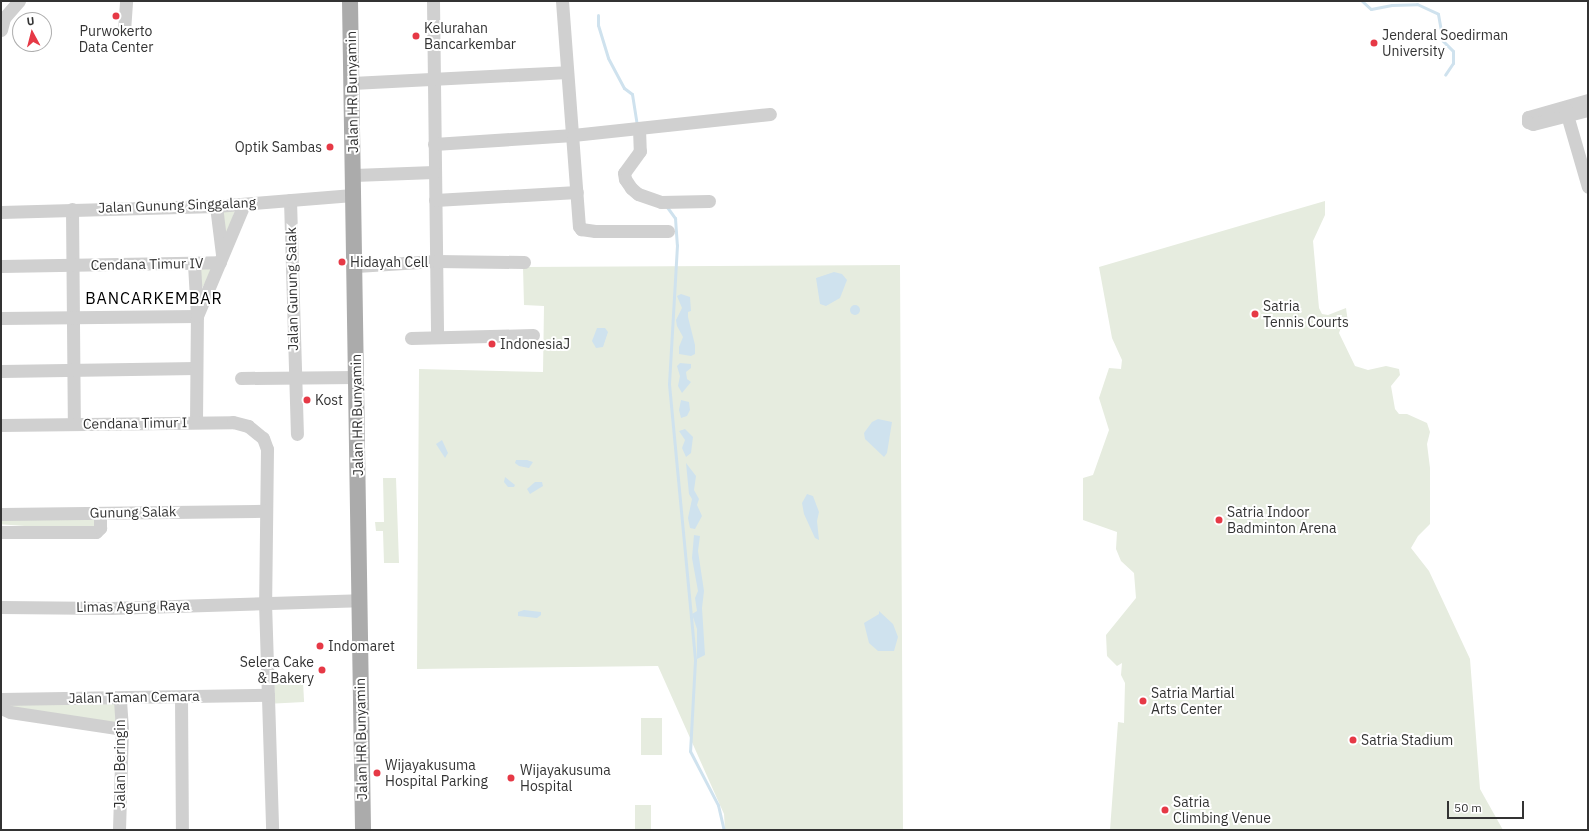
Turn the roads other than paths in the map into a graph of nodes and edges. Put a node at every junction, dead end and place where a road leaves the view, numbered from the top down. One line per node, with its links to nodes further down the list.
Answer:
1 (19, 1): 6 (street)
2 (126, 1): 7 (street)
3 (350, 1): 10 (main road, Jalan HR Bunyamin)
4 (433, 1): 9 (street)
5 (562, 1): 8 (street)
6 (1, 30)
7 (124, 31)
8 (567, 72): 9 (street); 16 (street)
9 (433, 79): 10 (street); 17 (street)
10 (352, 83): 19 (main road, Jalan HR Bunyamin)
11 (1588, 100): 13 (street)
12 (1588, 110): 13 (street)
13 (1565, 111): 20 (street)
14 (770, 114): 15 (street)
15 (639, 128): 16 (street); 25 (street)
16 (573, 136): 17 (street); 21 (street)
17 (434, 144): 18 (street)
18 (434, 172): 19 (street); 24 (street)
19 (354, 175): 22 (main road, Jalan HR Bunyamin)
20 (1588, 187)
21 (578, 192): 24 (street); 30 (street)
22 (353, 195): 23 (street, Jalan Gunung Singgalang); 37 (main road, Jalan HR Bunyamin)
23 (290, 200): 26 (street, Jalan Gunung Singgalang); 49 (street, Jalan Gunung Salak)
24 (435, 200): 32 (street)
25 (709, 201)
26 (244, 204): 27 (street, Jalan Gunung Singgalang); 31 (street)
27 (216, 206): 28 (street, Jalan Gunung Singgalang); 31 (street)
28 (72, 209): 29 (street, Jalan Gunung Singgalang); 35 (street)
29 (1, 212)
30 (668, 231)
31 (221, 259): 34 (street, Cendana Timur IV); 38 (street)
32 (436, 261): 33 (street); 37 (street); 42 (street)
33 (524, 262)
34 (194, 264): 35 (street, Cendana Timur IV); 38 (street)
35 (72, 265): 36 (street, Cendana Timur IV); 39 (street)
36 (1, 266)
37 (356, 266): 47 (main road, Jalan HR Bunyamin)
38 (197, 316): 39 (street); 44 (street)
39 (74, 317): 40 (street); 45 (street)
40 (1, 318)
41 (533, 335): 42 (street)
42 (437, 336): 43 (street)
43 (412, 338)
44 (196, 368): 45 (street); 50 (street)
45 (74, 370): 46 (street); 51 (street)
46 (1, 371)
47 (356, 377): 49 (street); 58 (main road, Jalan HR Bunyamin)
48 (242, 378): 49 (street)
49 (294, 378): 53 (street, Jalan Gunung Salak)
50 (196, 422): 51 (street, Cendana Timur I); 54 (street, Cendana Timur I)
51 (74, 424): 52 (street, Cendana Timur I)
52 (1, 425)
53 (297, 434)
54 (265, 511): 55 (street, Gunung Salak); 59 (street, Cendana Timur I)
55 (100, 513): 56 (street, Gunung Salak); 57 (street)
56 (1, 514)
57 (1, 532)
58 (360, 600): 59 (street, Limas Agung Raya); 70 (main road, Jalan HR Bunyamin)
59 (265, 602): 60 (street, Limas Agung Raya); 61 (street, Cendana Timur I)
60 (1, 607)
61 (268, 695): 62 (street, Jalan Taman Cemara); 69 (street, Cendana Timur I)
62 (181, 697): 63 (street, Jalan Taman Cemara); 68 (street)
63 (120, 698): 64 (street, Jalan Taman Cemara); 66 (street, Jalan Beringin)
64 (1, 699)
65 (1, 708): 66 (street)
66 (122, 729): 67 (street, Jalan Beringin)
67 (119, 830)
68 (182, 830)
69 (272, 830)
70 (363, 830)

